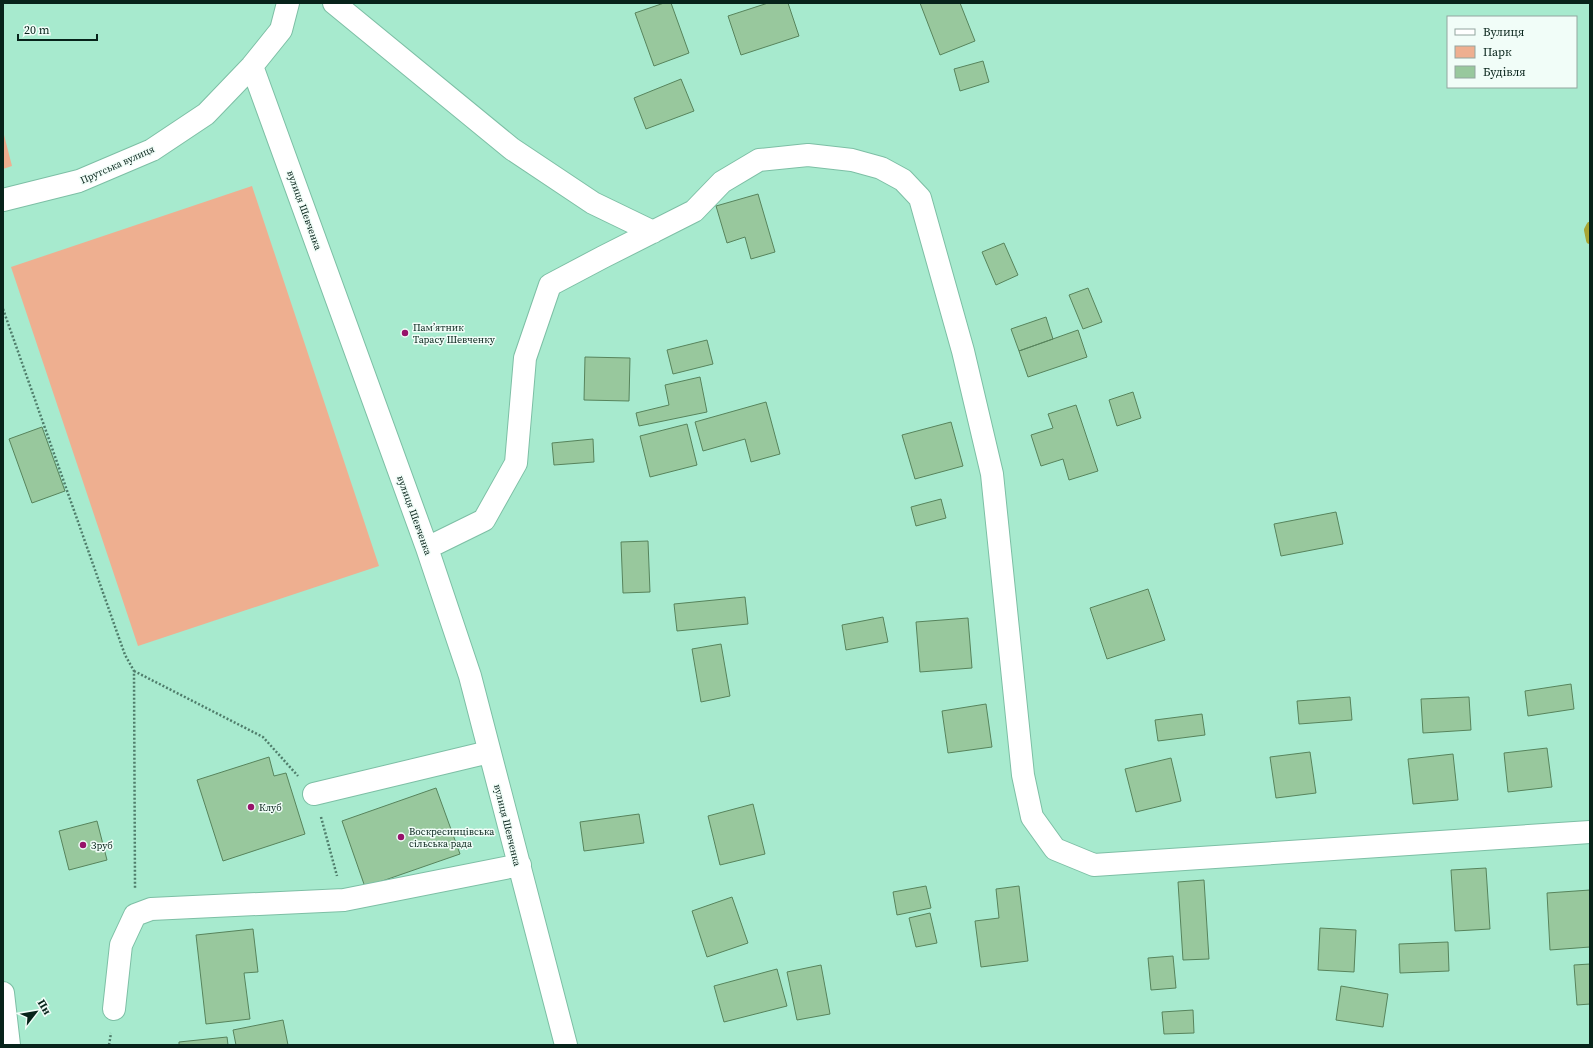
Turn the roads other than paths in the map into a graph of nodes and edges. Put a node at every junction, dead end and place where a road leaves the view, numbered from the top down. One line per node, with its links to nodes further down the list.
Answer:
1 (288, 3): 3 (street)
2 (334, 3): 5 (street)
3 (252, 66): 4 (street, Прутська вулиця); 6 (street, вулиця Шевченка)
4 (3, 200)
5 (653, 232): 6 (street); 9 (street)
6 (427, 548): 7 (street, вулиця Шевченка)
7 (489, 752): 8 (street); 10 (street, вулиця Шевченка)
8 (314, 794)
9 (1590, 832)
10 (519, 865): 12 (street); 14 (street, вулиця Шевченка)
11 (3, 993): 13 (street)
12 (114, 1009)
13 (9, 1045)
14 (566, 1045)

